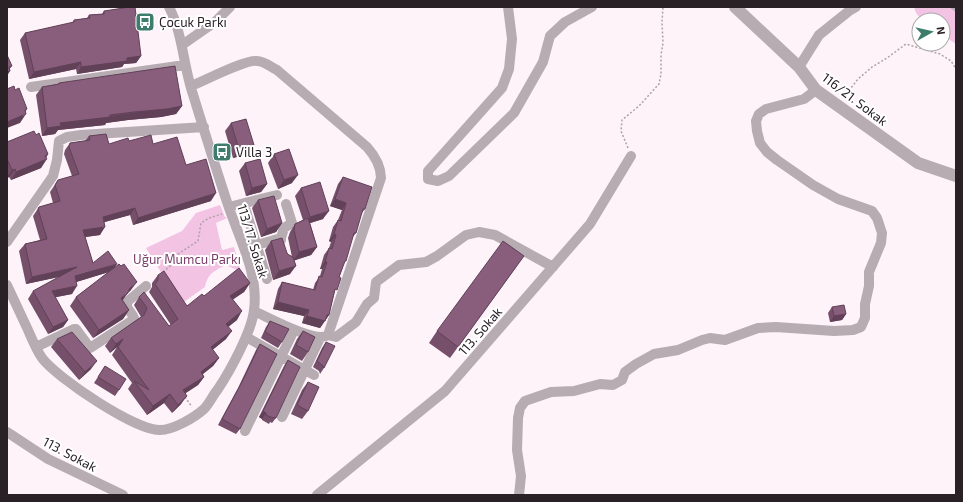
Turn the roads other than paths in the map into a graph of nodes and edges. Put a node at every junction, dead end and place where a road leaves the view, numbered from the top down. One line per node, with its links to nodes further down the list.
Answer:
1 (169, 7): 9 (street, 113/17. Sokak)
2 (230, 7): 9 (street)
3 (508, 7): 4 (street)
4 (592, 7)
5 (734, 7): 11 (street, 116/21. Sokak)
6 (856, 7): 11 (street)
7 (953, 7): 8 (lane)
8 (956, 10)
9 (182, 46): 10 (street, 113/17. Sokak)
10 (185, 65): 12 (street, 113/17. Sokak); 13 (street)
11 (800, 66): 14 (street, 116/21. Sokak)
12 (191, 86): 15 (street, 113/17. Sokak); 33 (street)
13 (31, 87)
14 (816, 90): 17 (street, 116/21. Sokak); 44 (street)
15 (204, 127): 20 (street, 113/17. Sokak); 23 (street)
16 (631, 156): 27 (street, 113. Sokak)
17 (956, 176)
18 (277, 195): 20 (street)
19 (286, 204): 22 (street)
20 (230, 209): 25 (street, 113/17. Sokak)
21 (246, 212): 24 (street)
22 (281, 238): 24 (street); 26 (street)
23 (7, 242)
24 (257, 245): 25 (street); 28 (street)
25 (244, 249): 31 (street, 113/17. Sokak)
26 (285, 252)
27 (553, 267): 33 (street); 43 (street, 113. Sokak)
28 (267, 279)
29 (7, 285): 35 (street, 113/17. Sokak)
30 (146, 286): 35 (street)
31 (254, 311): 32 (street); 34 (street, 113/17. Sokak)
32 (294, 330): 33 (street); 36 (street)
33 (324, 336): 37 (street)
34 (246, 337): 35 (street, 113/17. Sokak); 36 (street)
35 (36, 347)
36 (282, 356): 37 (street); 40 (street)
37 (305, 370): 38 (street); 39 (street)
38 (314, 375)
39 (282, 417)
40 (245, 431)
41 (7, 432): 42 (street, 113. Sokak)
42 (124, 495)
43 (317, 495)
44 (519, 495)

